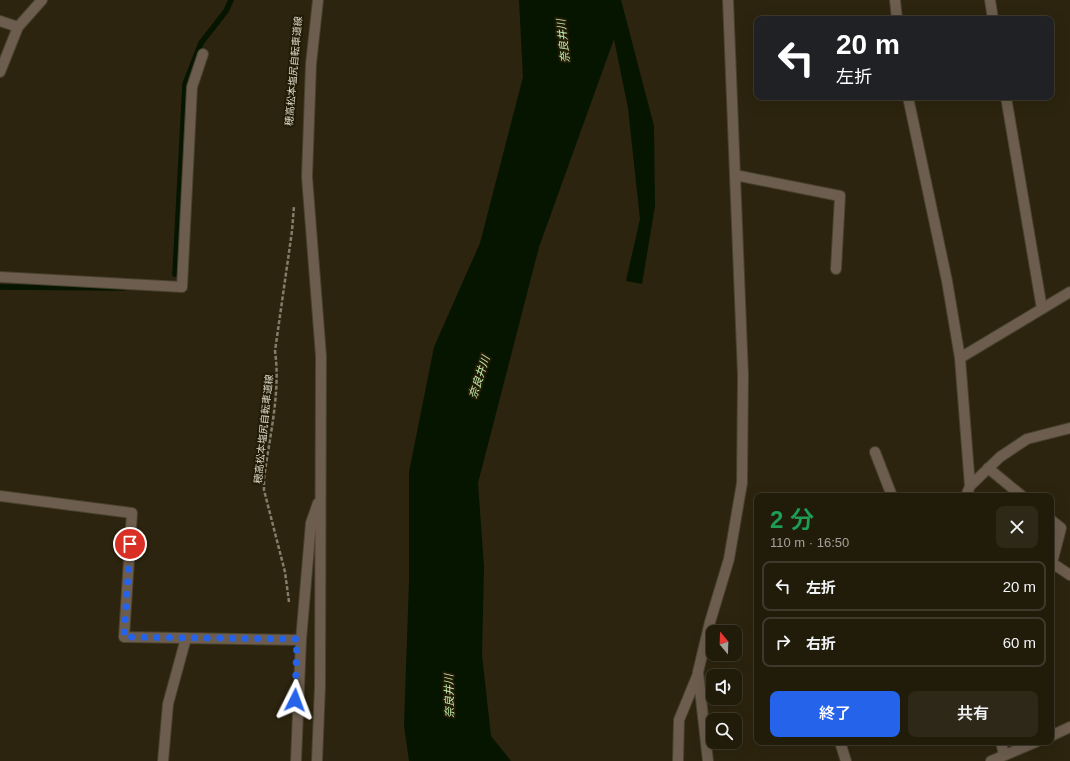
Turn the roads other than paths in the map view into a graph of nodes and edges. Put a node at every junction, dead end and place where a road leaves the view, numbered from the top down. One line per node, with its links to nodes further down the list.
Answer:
1 (42, 0): 9 (street)
2 (318, 0): 28 (street)
3 (728, 0): 14 (street)
4 (895, 0): 6 (street)
5 (990, 0): 7 (street)
6 (897, 16)
7 (993, 16)
8 (0, 21): 9 (street)
9 (18, 27): 11 (street)
10 (203, 54): 16 (street)
11 (0, 72)
12 (909, 100): 19 (street)
13 (1007, 100): 18 (street)
14 (735, 174): 15 (street); 35 (street)
15 (836, 269)
16 (0, 277)
17 (1070, 292): 18 (street)
18 (1042, 309): 19 (street)
19 (960, 358): 23 (street)
20 (1070, 428): 22 (street)
21 (875, 452): 24 (street)
22 (988, 468): 23 (street); 26 (street)
23 (970, 486): 25 (street)
24 (891, 493)
25 (967, 493)
26 (1018, 493)
27 (0, 496): 33 (street)
28 (320, 498): 34 (street); 44 (street)
29 (1054, 522): 30 (street)
30 (1054, 555)
31 (1054, 564): 32 (street)
32 (1070, 575)
33 (186, 638): 34 (street); 42 (street)
34 (301, 640): 43 (street)
35 (698, 672): 45 (street); 46 (street)
36 (1070, 728): 37 (street)
37 (1054, 735)
38 (841, 745): 47 (street)
39 (1002, 745): 41 (street)
40 (1029, 745): 41 (street)
41 (1004, 755): 48 (street)
42 (163, 761)
43 (296, 761)
44 (317, 761)
45 (678, 761)
46 (708, 761)
47 (846, 761)
48 (991, 761)

